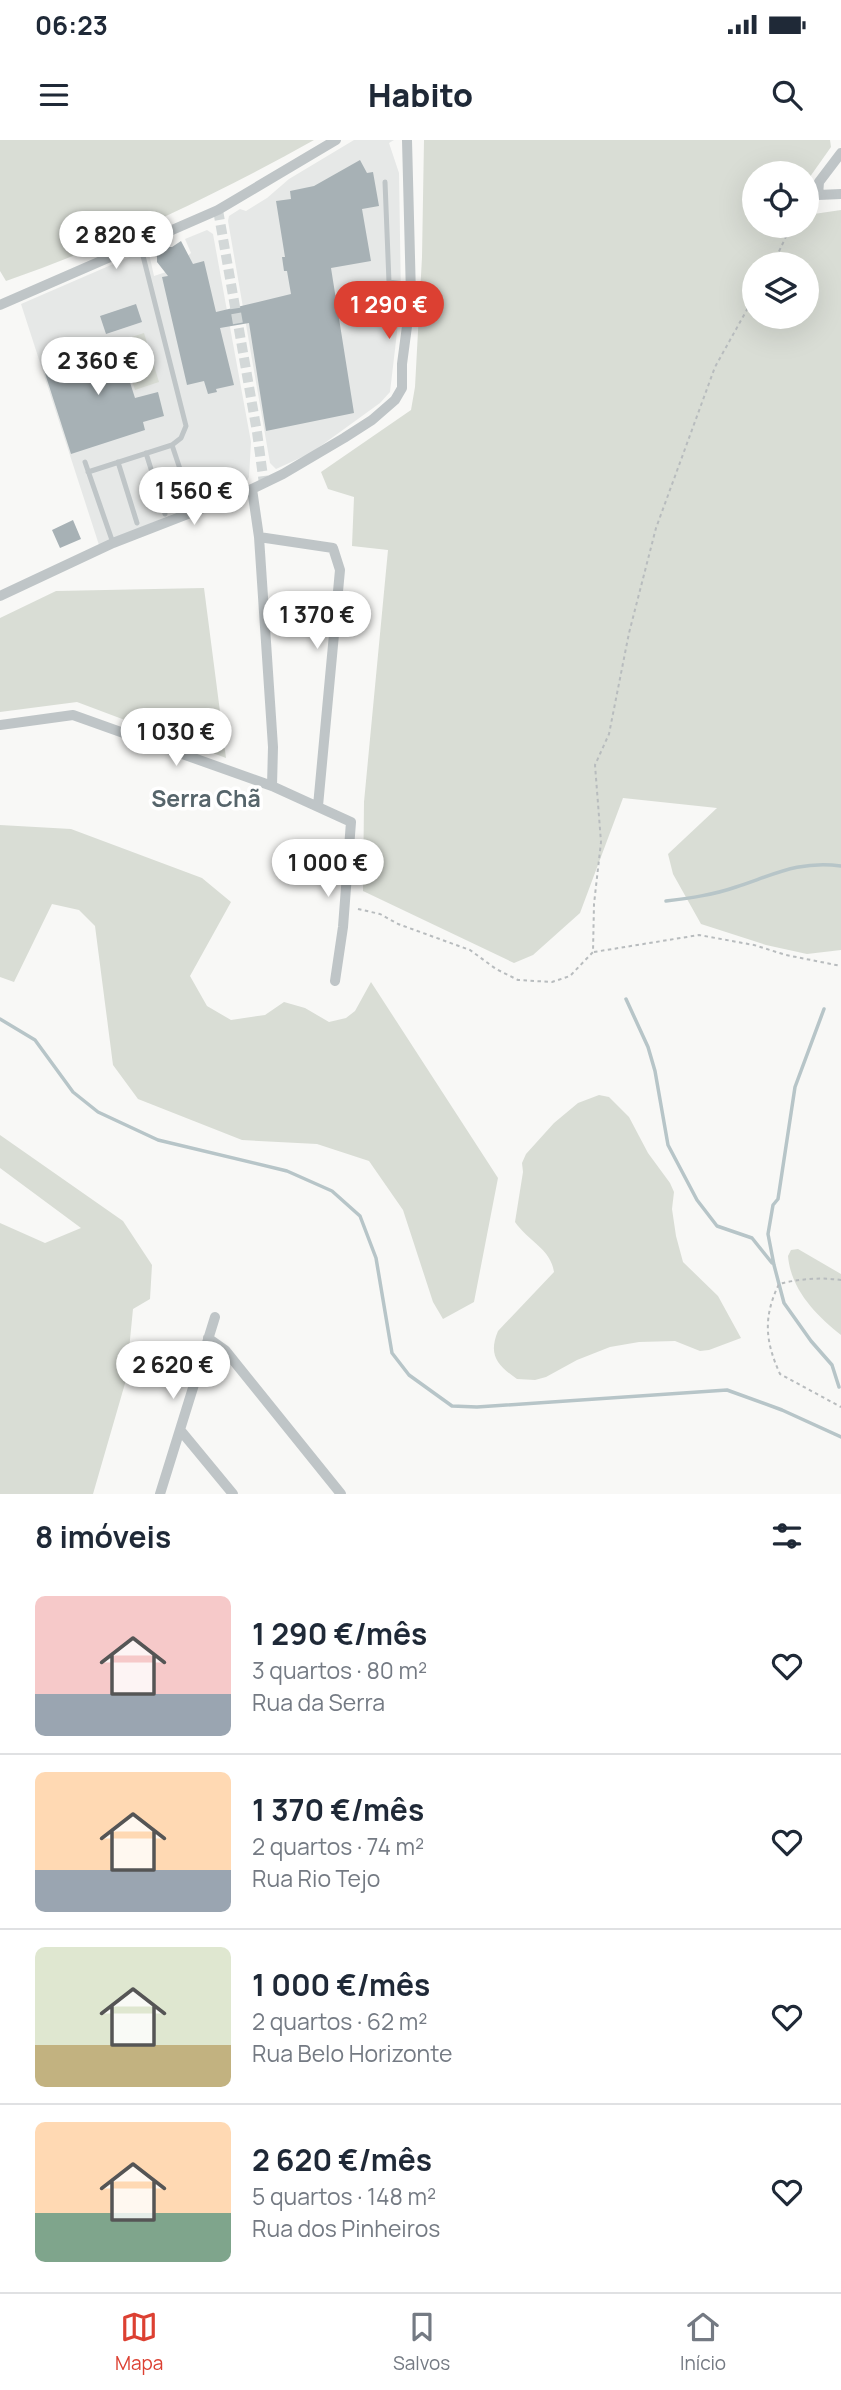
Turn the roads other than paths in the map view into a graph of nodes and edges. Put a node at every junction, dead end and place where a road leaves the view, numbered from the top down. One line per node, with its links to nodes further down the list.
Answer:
1 (336, 140): 6 (street)
2 (407, 140): 8 (street)
3 (841, 153): 5 (street)
4 (385, 182): 7 (lane)
5 (841, 194)
6 (140, 244): 10 (street); 11 (lane)
7 (389, 282): 8 (lane); 9 (lane)
8 (411, 285): 17 (street)
9 (389, 296)
10 (0, 305)
11 (172, 445): 12 (lane); 16 (lane)
12 (146, 453): 14 (lane); 18 (lane)
13 (85, 462): 15 (lane)
14 (118, 462): 15 (lane); 19 (lane)
15 (88, 472): 21 (lane)
16 (182, 475)
17 (252, 489): 20 (street); 21 (street)
18 (165, 514)
19 (137, 523)
20 (258, 537): 24 (street); 25 (street)
21 (113, 543): 22 (street)
22 (0, 596)
23 (0, 725): 24 (street)
24 (272, 786): 25 (street)
25 (318, 806): 26 (street)
26 (335, 981)
27 (215, 1317): 28 (street)
28 (208, 1338): 29 (street); 32 (street)
29 (181, 1431): 30 (street); 31 (street)
30 (160, 1494)
31 (233, 1494)
32 (341, 1494)

